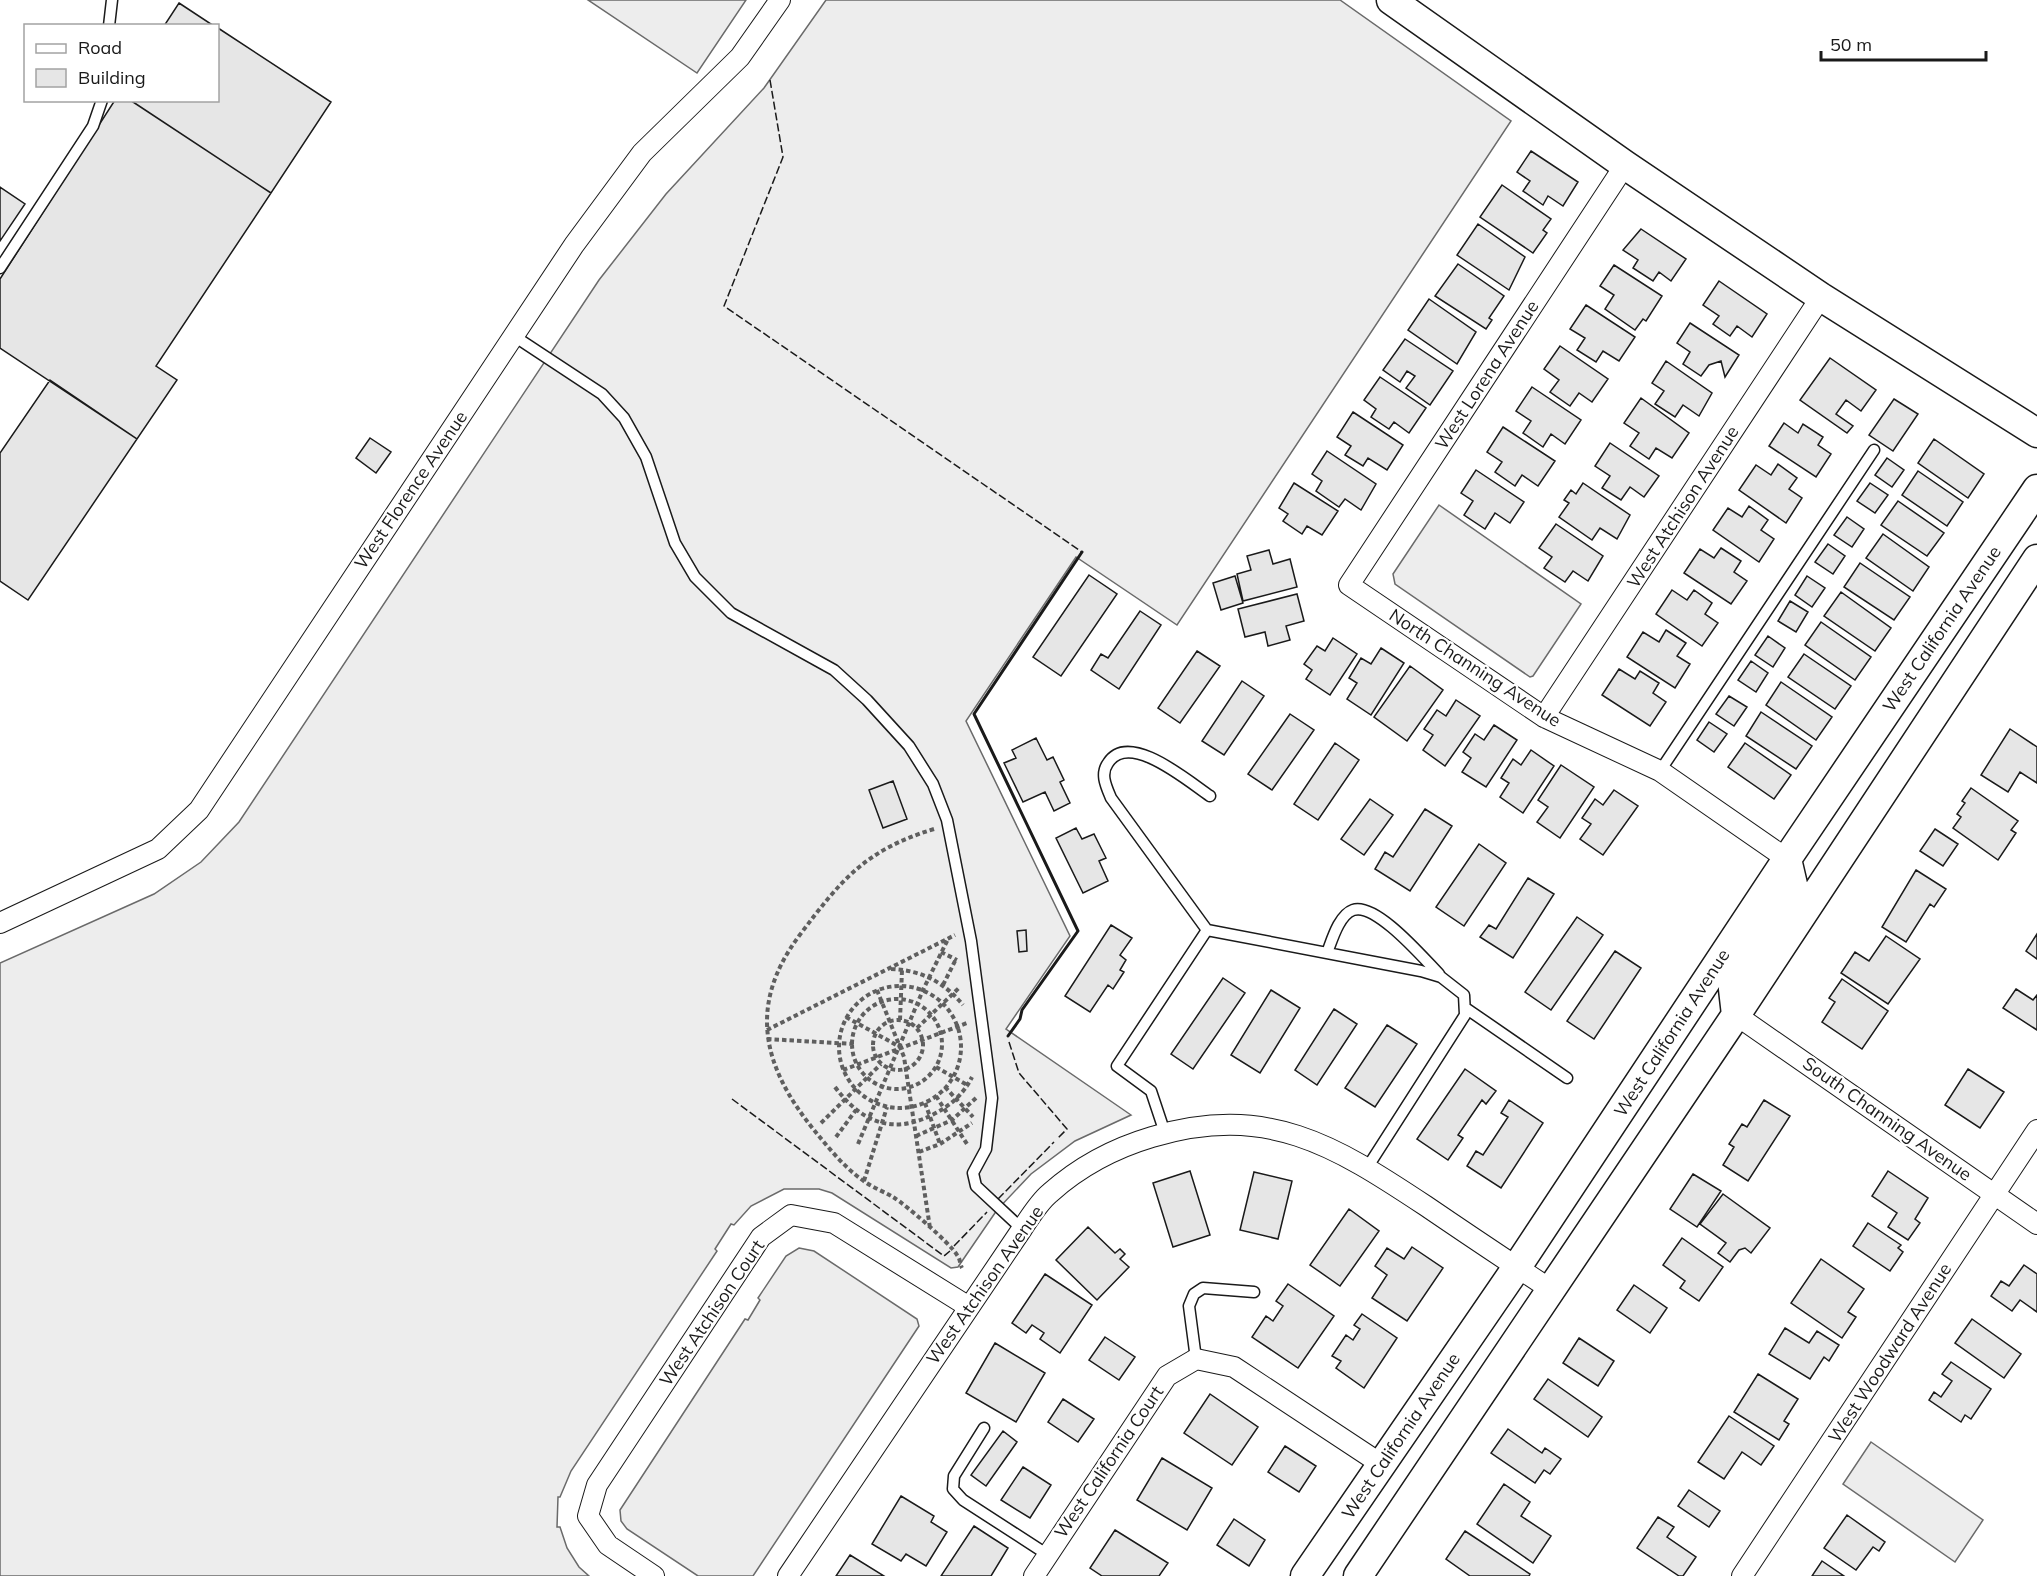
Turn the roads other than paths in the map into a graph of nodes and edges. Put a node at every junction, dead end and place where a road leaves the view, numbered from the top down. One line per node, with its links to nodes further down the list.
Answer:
1 (112, 0): 4 (lane)
2 (780, 0): 9 (street, West Florence Avenue)
3 (1391, 0): 6 (main road)
4 (109, 24)
5 (101, 102): 7 (lane)
6 (1625, 165): 8 (main road); 14 (street, West Lorena Avenue)
7 (0, 268)
8 (1821, 297): 10 (main road); 15 (street, West Atchison Avenue)
9 (514, 336): 19 (street, West Florence Avenue); 31 (lane)
10 (2037, 433)
11 (1874, 450): 16 (lane)
12 (2037, 489): 18 (main road, West California Avenue)
13 (2037, 559): 24 (main road)
14 (1348, 585): 15 (street, North Channing Avenue)
15 (1544, 717): 16 (street, North Channing Avenue)
16 (1660, 771): 18 (street, North Channing Avenue)
17 (1210, 796): 20 (lane)
18 (1787, 859): 24 (main road); 32 (main road, West California Avenue)
19 (0, 923)
20 (1207, 930): 21 (lane); 27 (lane)
21 (1327, 953): 22 (lane); 22 (lane)
22 (1441, 977): 23 (lane)
23 (1467, 1009): 25 (lane); 28 (lane)
24 (1736, 1015): 29 (street, South Channing Avenue); 33 (main road)
25 (1567, 1078)
26 (2037, 1130): 29 (street, West Woodward Avenue)
27 (1165, 1133): 28 (street, West Atchison Avenue); 31 (street, West Atchison Avenue)
28 (1368, 1168): 32 (street, West Atchison Avenue)
29 (1994, 1194): 30 (street, South Channing Avenue); 45 (street, West Woodward Avenue)
30 (2037, 1224)
31 (1022, 1229): 35 (street, West Atchison Avenue)
32 (1517, 1267): 33 (street, West Atchison Avenue); 38 (main road, West California Avenue)
33 (1551, 1289): 40 (main road)
34 (1254, 1292): 36 (lane)
35 (969, 1307): 41 (street, West Atchison Court); 42 (street, West Atchison Avenue)
36 (1196, 1359): 38 (street); 39 (street, West California Court)
37 (984, 1428): 39 (lane)
38 (1381, 1464): 44 (main road, West California Avenue)
39 (1048, 1555): 43 (street, West California Court)
40 (1364, 1574)
41 (654, 1576)
42 (788, 1576)
43 (1034, 1576)
44 (1305, 1576)
45 (1742, 1576)

